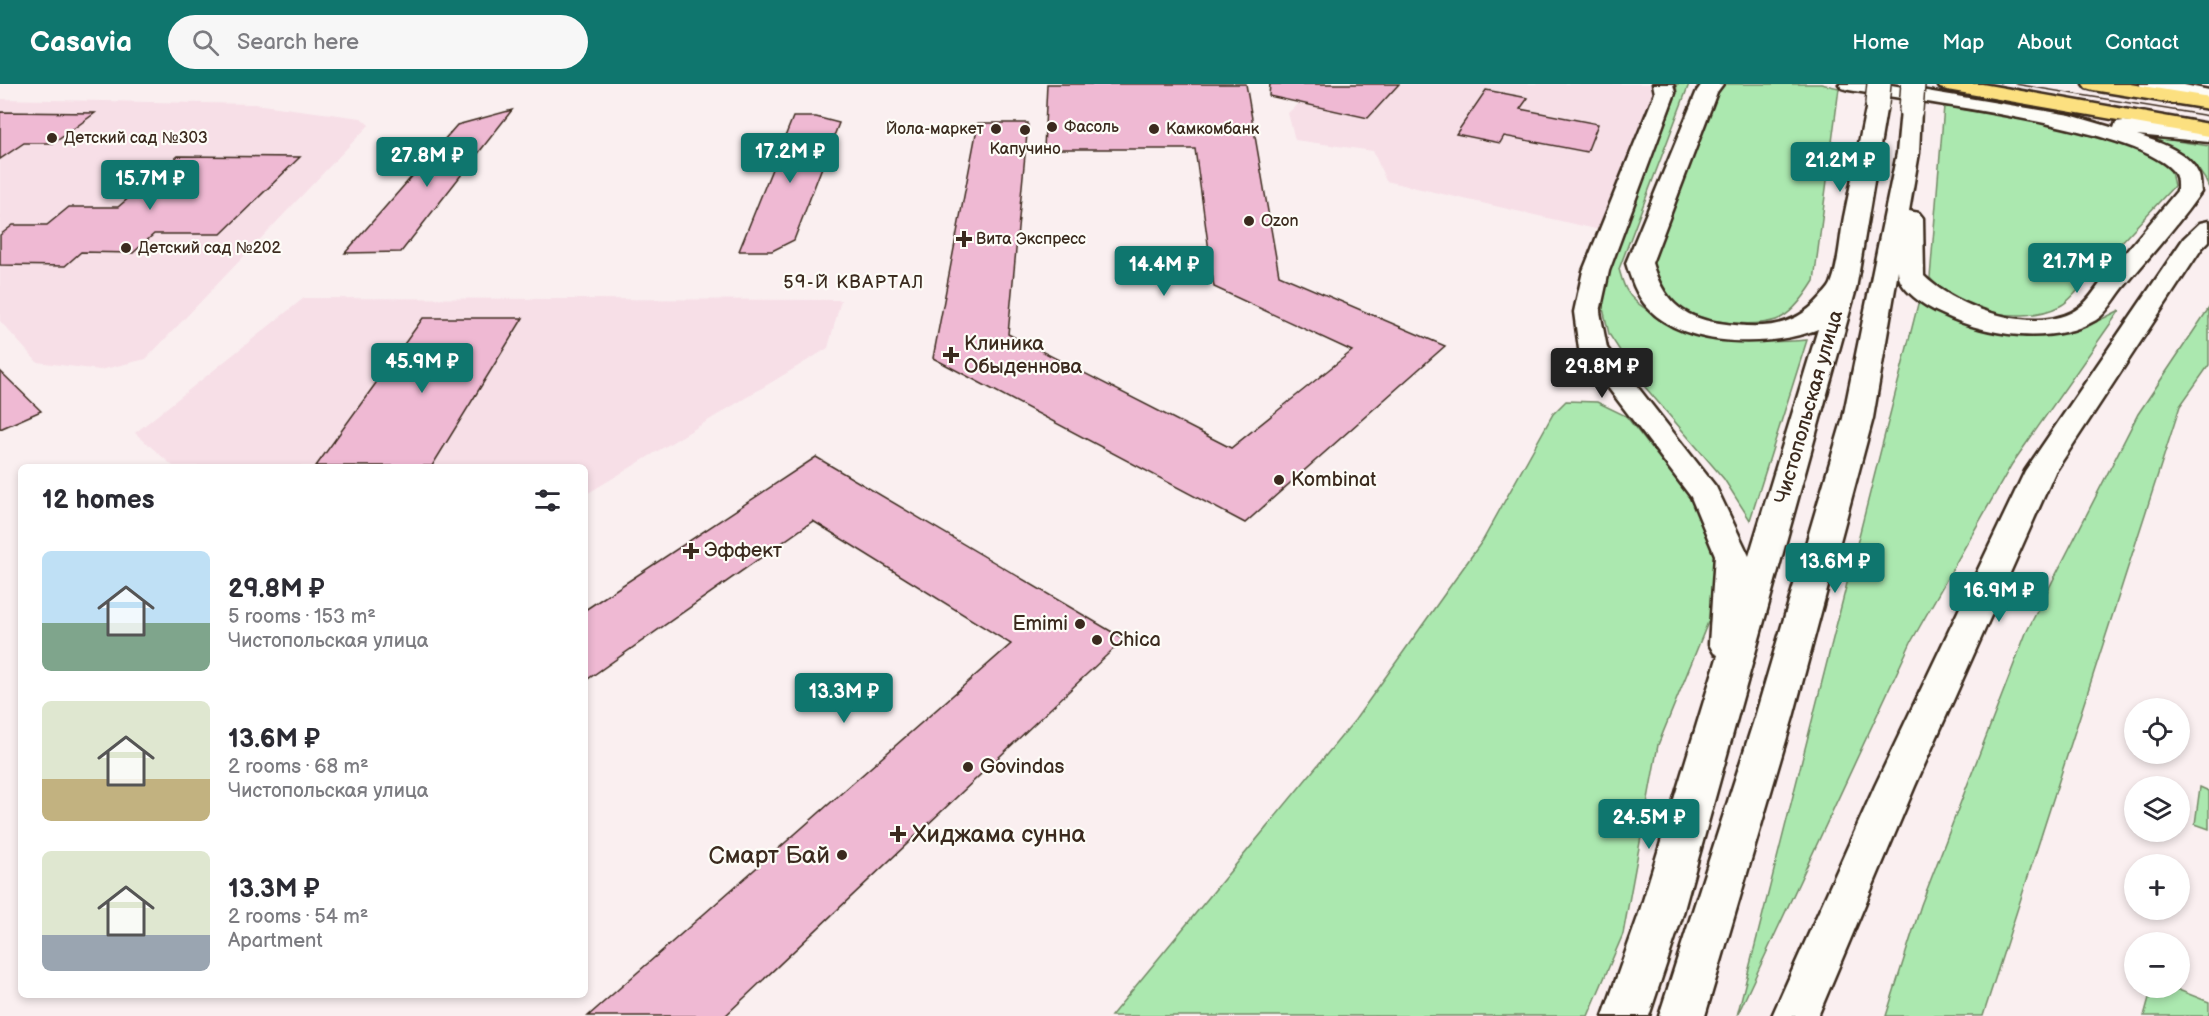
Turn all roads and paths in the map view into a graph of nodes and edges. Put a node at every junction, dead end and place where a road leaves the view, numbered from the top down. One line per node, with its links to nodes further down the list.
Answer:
1 (1663, 84): 19 (main road)
2 (1713, 84): 18 (main road)
3 (1849, 84): 13 (main road)
4 (1913, 84): 16 (main road, Чистопольская улица, bridge)
5 (1947, 84): 14 (main road)
6 (2093, 84): 12 (main road)
7 (2149, 84): 11 (main road)
8 (2176, 84): 9 (main road)
9 (2209, 88)
10 (1878, 94): 18 (main road, Чистопольская улица)
11 (2209, 96)
12 (2209, 103)
13 (2049, 118): 15 (main road); 16 (main road)
14 (2209, 130)
15 (2209, 136)
16 (1908, 153): 21 (main road, Чистопольская улица)
17 (2209, 228): 22 (main road)
18 (1843, 289): 19 (main road, Чистопольская улица)
19 (1724, 700): 20 (main road, Чистопольская улица)
20 (1626, 1016)
21 (1682, 1016)
22 (1795, 1016)

